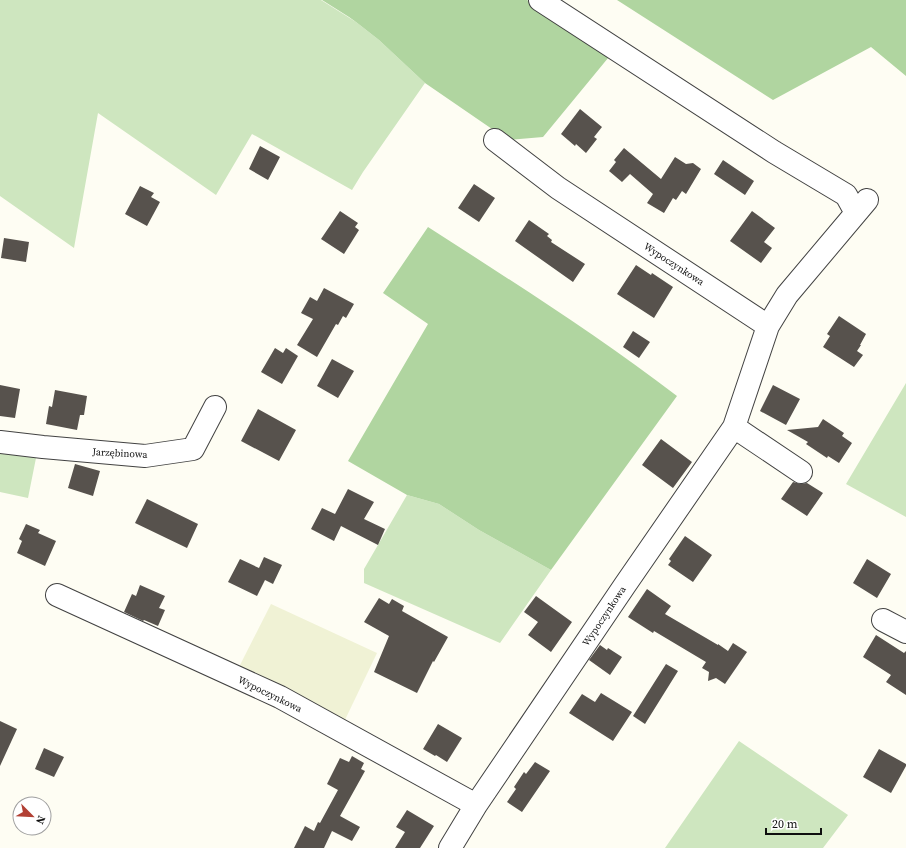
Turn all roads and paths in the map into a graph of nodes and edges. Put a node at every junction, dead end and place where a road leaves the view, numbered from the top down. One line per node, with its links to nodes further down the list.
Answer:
1 (540, 0): 3 (street)
2 (494, 140): 3 (street, Wypoczynkowa)
3 (768, 326): 5 (street, Wypoczynkowa)
4 (215, 407): 6 (street, Jarzębinowa)
5 (734, 427): 7 (street); 11 (street, Wypoczynkowa)
6 (0, 442)
7 (801, 472)
8 (57, 595): 11 (street, Wypoczynkowa)
9 (883, 620): 10 (street)
10 (906, 632)
11 (476, 805): 12 (street, Wypoczynkowa)
12 (450, 848)

